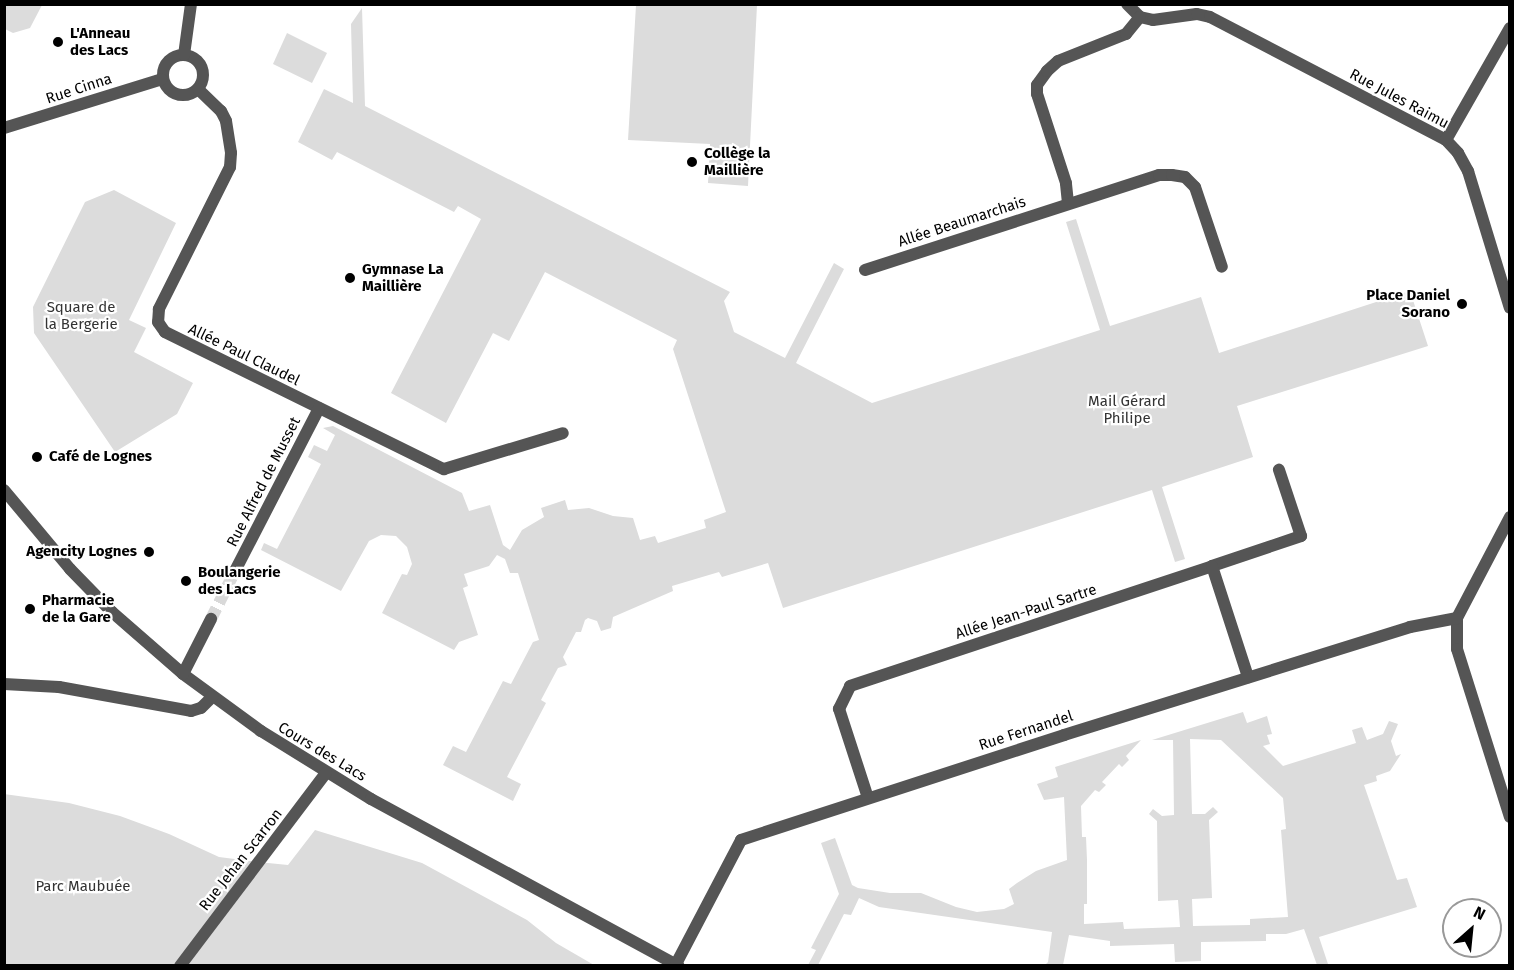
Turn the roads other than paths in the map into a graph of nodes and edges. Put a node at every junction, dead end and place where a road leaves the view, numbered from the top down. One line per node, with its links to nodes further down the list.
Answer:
1 (191, 4): 5 (street)
2 (1127, 4): 3 (street)
3 (1140, 17): 9 (street, Rue Jules Raimu); 10 (street)
4 (1509, 28): 9 (street)
5 (184, 55): 6 (street); 7 (street)
6 (162, 79): 7 (street); 8 (street, Rue Cinna)
7 (198, 89): 14 (street, Allée Paul Claudel)
8 (4, 129)
9 (1446, 140): 13 (street, Rue Jules Raimu)
10 (1068, 203): 11 (street, Allée Beaumarchais); 12 (street, Allée Beaumarchais)
11 (1222, 267)
12 (866, 270)
13 (1509, 308)
14 (319, 408): 15 (street, Allée Paul Claudel); 20 (street, Rue Alfred de Musset)
15 (563, 433)
16 (1279, 470): 19 (street, Allée Jean-Paul Sartre)
17 (4, 490): 23 (street, Cours des Lacs)
18 (1509, 516): 21 (street)
19 (1212, 566): 24 (street); 28 (street, Allée Jean-Paul Sartre)
20 (236, 569)
21 (1457, 618): 24 (street, Rue Fernandel); 29 (street)
22 (211, 619): 23 (street)
23 (183, 674): 26 (street, Cours des Lacs)
24 (1248, 677): 28 (street, Rue Fernandel)
25 (4, 684): 26 (street)
26 (212, 697): 27 (street, Cours des Lacs)
27 (326, 773): 30 (street, Cours des Lacs); 31 (street, Rue Jehan Scarron)
28 (868, 798): 30 (street, Rue Fernandel)
29 (1509, 817)
30 (678, 965)
31 (180, 966)

